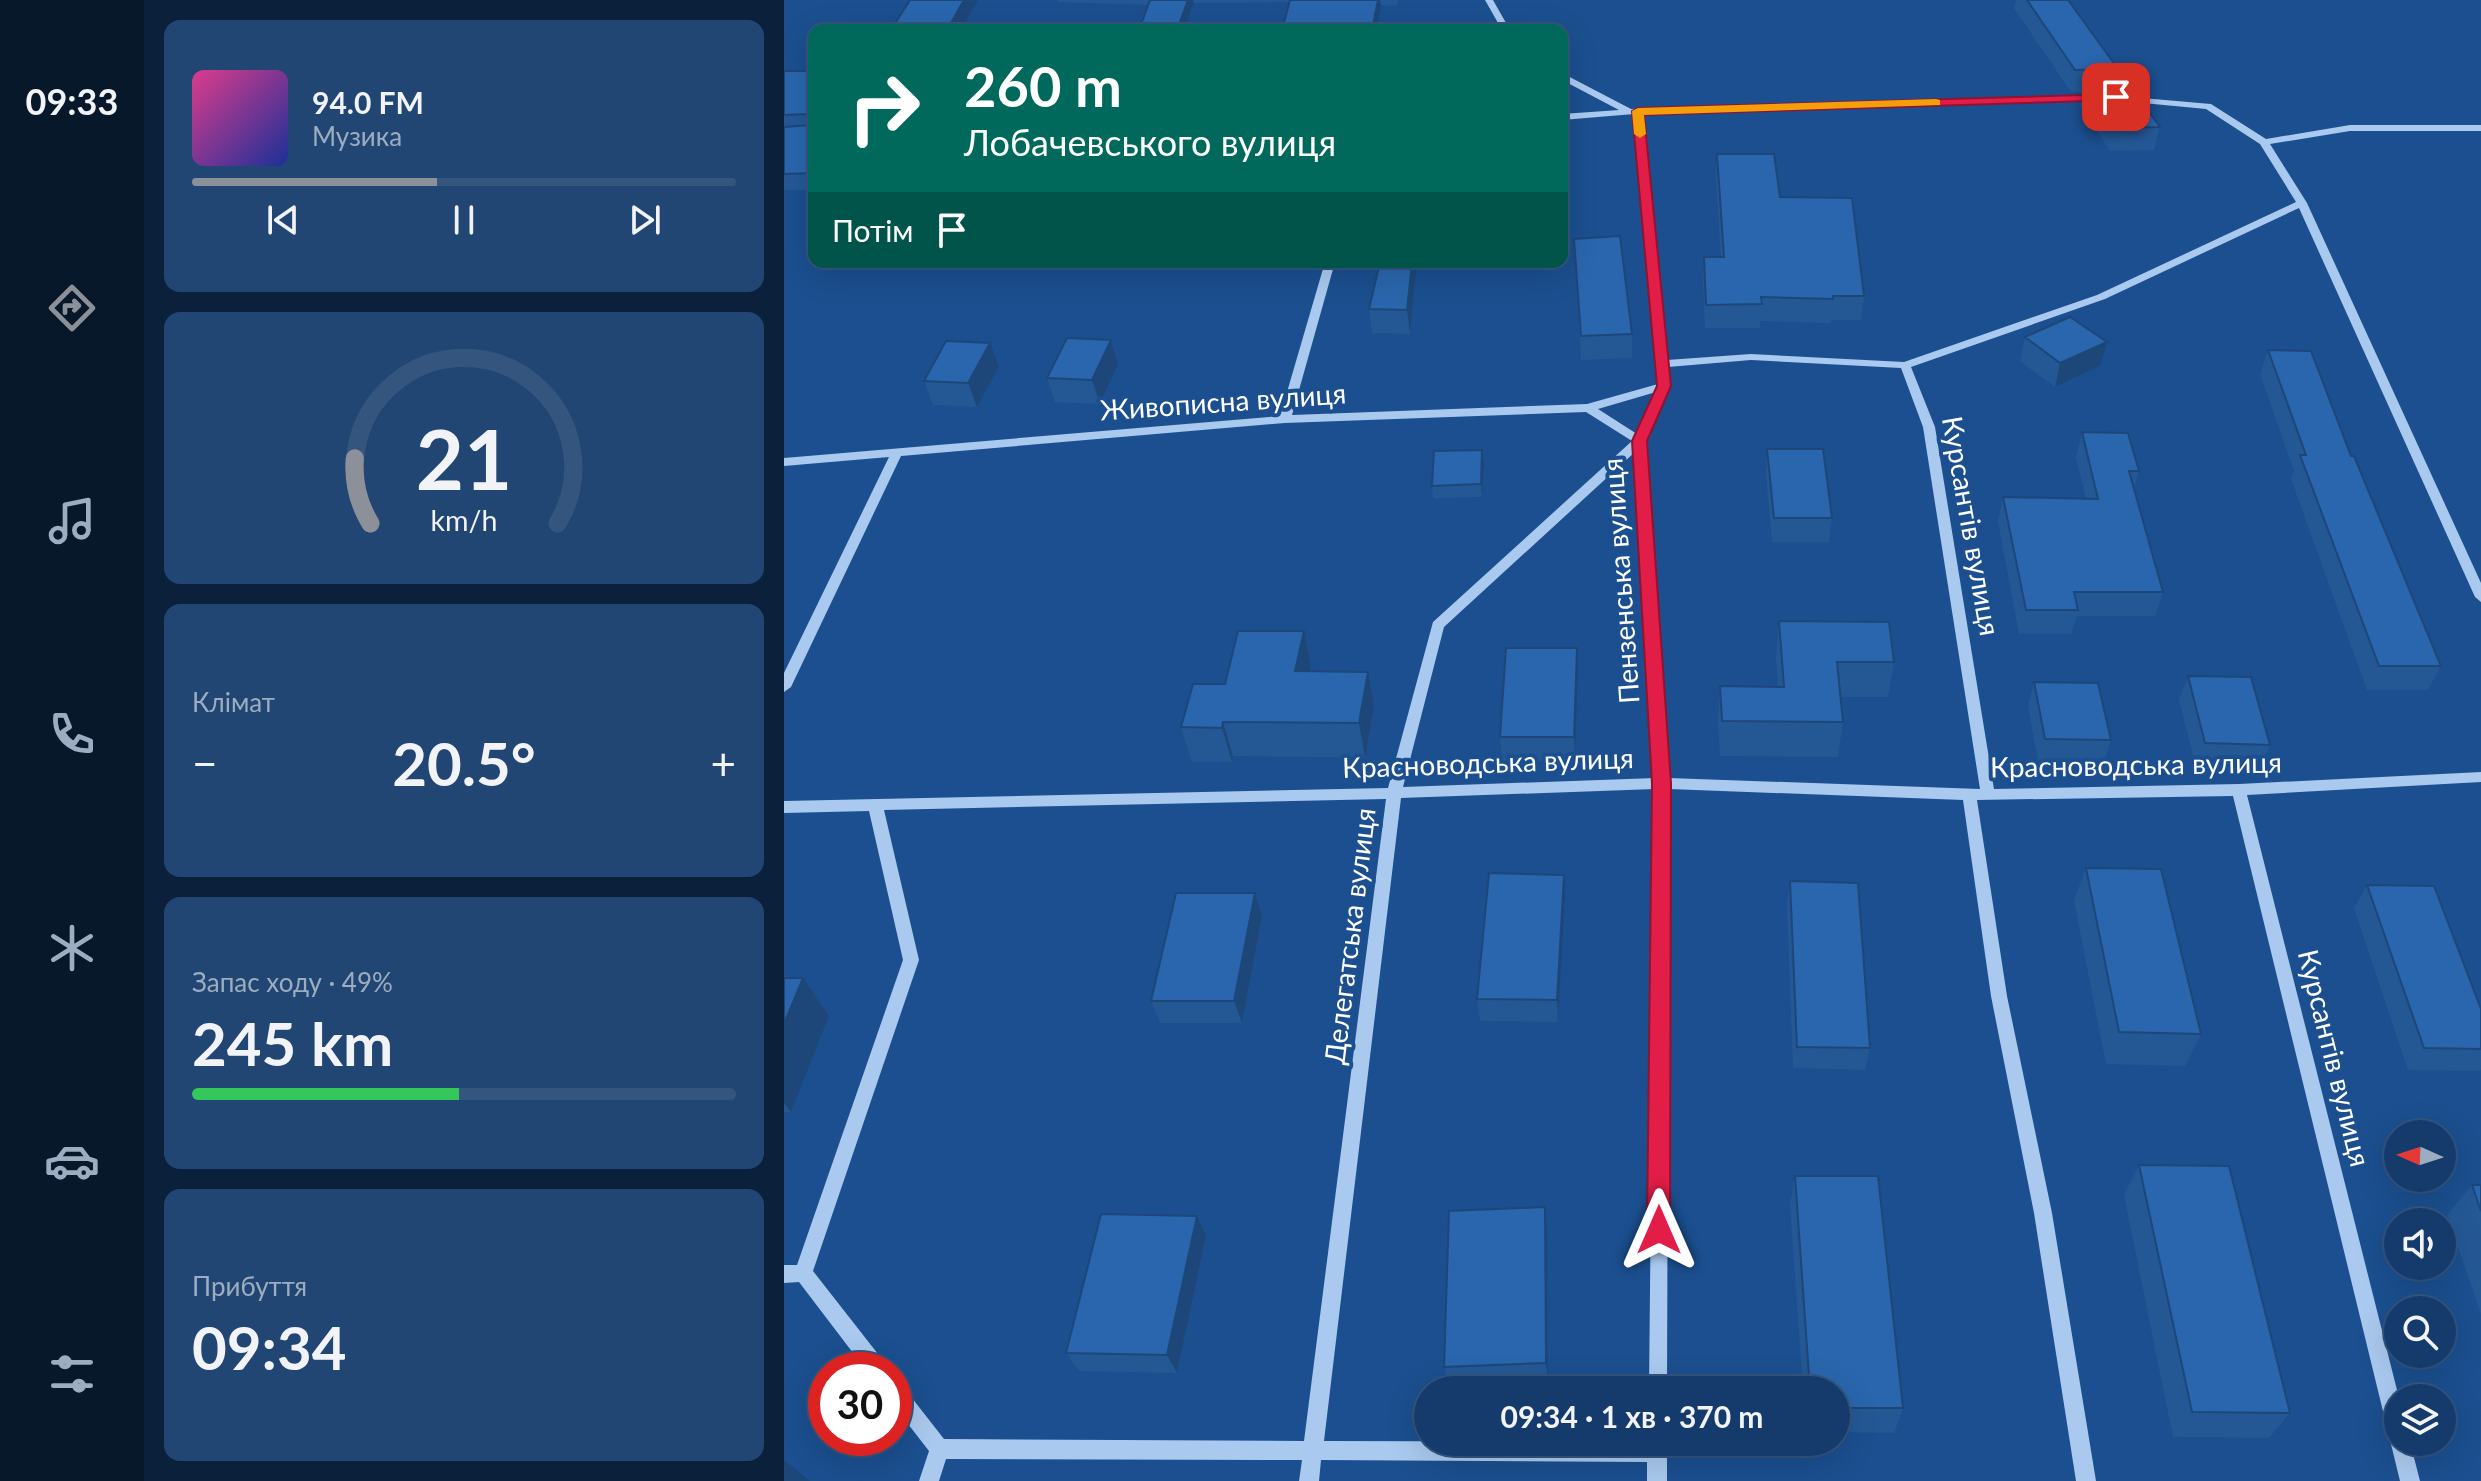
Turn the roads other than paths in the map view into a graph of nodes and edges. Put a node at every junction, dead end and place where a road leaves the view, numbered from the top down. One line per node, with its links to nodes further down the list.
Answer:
1 (1489, 0): 2 (street)
2 (1503, 24)
3 (1568, 79): 4 (street)
4 (1634, 112): 5 (street); 7 (street); 10 (street, Пензенська вулиця)
5 (1568, 117)
6 (2481, 128): 7 (street)
7 (2264, 142): 8 (street)
8 (2302, 203): 11 (street); 18 (street)
9 (1328, 268): 14 (street)
10 (1662, 364): 11 (street); 12 (street, Пензенська вулиця)
11 (1905, 365): 25 (street, Курсантів вулиця)
12 (1664, 386): 13 (street, Живописна вулиця); 15 (street, Пензенська вулиця)
13 (1588, 408): 14 (street, Живописна вулиця); 15 (street)
14 (1285, 419): 16 (street, Живописна вулиця)
15 (1640, 441): 21 (street, Пензенська вулиця); 23 (street, Делегатська вулиця)
16 (897, 452): 17 (street, Живописна вулиця); 19 (street)
17 (784, 462)
18 (2481, 597)
19 (784, 687)
20 (2481, 777): 22 (street, Красноводська вулиця)
21 (1662, 783): 23 (street, Красноводська вулиця); 24 (street, Красноводська вулиця); 31 (street, Пензенська вулиця)
22 (2239, 790): 25 (street, Красноводська вулиця); 32 (street, Курсантів вулиця)
23 (1394, 793): 26 (street, Красноводська вулиця); 36 (street, Делегатська вулиця)
24 (1969, 794): 25 (street, Красноводська вулиця); 42 (street)
25 (1988, 795)
26 (875, 805): 27 (street, Красноводська вулиця); 28 (street)
27 (784, 807)
28 (803, 1273): 29 (street); 30 (street)
29 (784, 1274)
30 (864, 1352)
31 (1658, 1376)
32 (2386, 1384)
33 (912, 1414): 34 (street)
34 (939, 1449): 36 (street); 39 (street)
35 (1414, 1451): 36 (street)
36 (1313, 1452): 40 (street, Делегатська вулиця)
37 (1657, 1456): 41 (street)
38 (2404, 1456): 43 (street)
39 (929, 1481)
40 (1309, 1481)
41 (1657, 1481)
42 (2086, 1481)
43 (2410, 1481)

